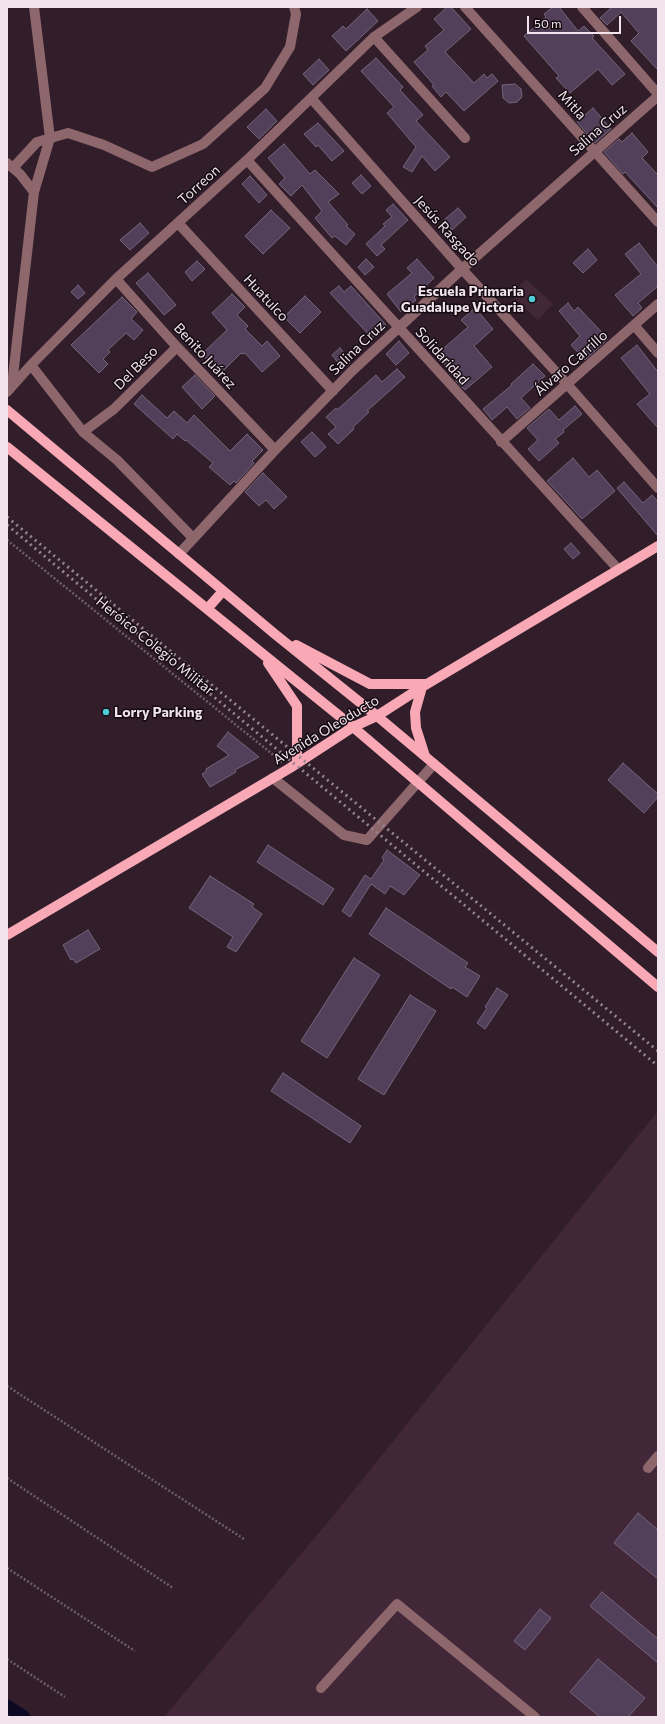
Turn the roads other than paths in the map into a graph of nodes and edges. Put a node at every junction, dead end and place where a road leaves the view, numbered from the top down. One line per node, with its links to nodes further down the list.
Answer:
1 (34, 7): 9 (street)
2 (294, 7): 9 (street)
3 (417, 7): 6 (street, Torreon)
4 (465, 7): 11 (street, Mitla)
5 (582, 7): 7 (street)
6 (374, 37): 8 (street, Torreon); 10 (street)
7 (658, 95): 11 (street, Salina Cruz)
8 (311, 98): 12 (street, Torreon); 17 (street, Jesús Rasgado)
9 (50, 138): 13 (street); 14 (street)
10 (465, 138)
11 (595, 152): 15 (street, Mitla); 17 (street, Salina Cruz)
12 (246, 160): 16 (street, Torreon); 21 (street, Solidaridad)
13 (10, 165): 14 (street)
14 (34, 192): 26 (street)
15 (658, 222)
16 (178, 223): 18 (street, Torreon); 27 (street, Huatulco)
17 (462, 269): 21 (street, Salina Cruz); 25 (street, Jesús Rasgado)
18 (116, 279): 22 (street, Benito Juárez); 24 (street, Torreon)
19 (658, 304): 20 (street, Álvaro Carrillo)
20 (634, 326): 23 (street); 25 (street, Álvaro Carrillo)
21 (398, 328): 27 (street, Salina Cruz); 30 (street, Solidaridad)
22 (177, 347): 29 (street, Del Beso); 32 (street, Benito Juárez)
23 (658, 353)
24 (31, 365): 26 (street, Torreon); 29 (street)
25 (567, 384): 30 (street, Álvaro Carrillo); 33 (street, Jesús Rasgado)
26 (9, 388)
27 (333, 391): 32 (street, Salina Cruz)
28 (7, 410): 36 (main road)
29 (83, 432): 34 (street)
30 (501, 442): 37 (street, Solidaridad)
31 (7, 447): 39 (main road)
32 (275, 450): 34 (street, Salina Cruz)
33 (658, 488)
34 (193, 538): 36 (street, Salina Cruz)
35 (658, 546): 37 (main road, Avenida Oleoducto)
36 (178, 554): 38 (main road)
37 (618, 569): 42 (main road, Avenida Oleoducto)
38 (223, 591): 39 (main road); 40 (main road)
39 (207, 609): 41 (main road)
40 (276, 635): 42 (main road); 43 (main road)
41 (261, 653): 44 (main road); 47 (main road)
42 (424, 685): 43 (main road, Avenida Oleoducto); 45 (main road)
43 (377, 716): 44 (main road, Avenida Oleoducto); 45 (main road)
44 (353, 727): 47 (main road, Avenida Oleoducto); 49 (main road)
45 (425, 756): 46 (main road)
46 (434, 764): 49 (street); 51 (main road)
47 (294, 766): 48 (main road, Avenida Oleoducto)
48 (273, 778): 49 (street); 50 (main road, Avenida Oleoducto)
49 (418, 782): 52 (main road)
50 (7, 935)
51 (658, 952)
52 (658, 987)
53 (658, 1456): 54 (street)
54 (648, 1468)
55 (321, 1688): 56 (street)
56 (535, 1717)

